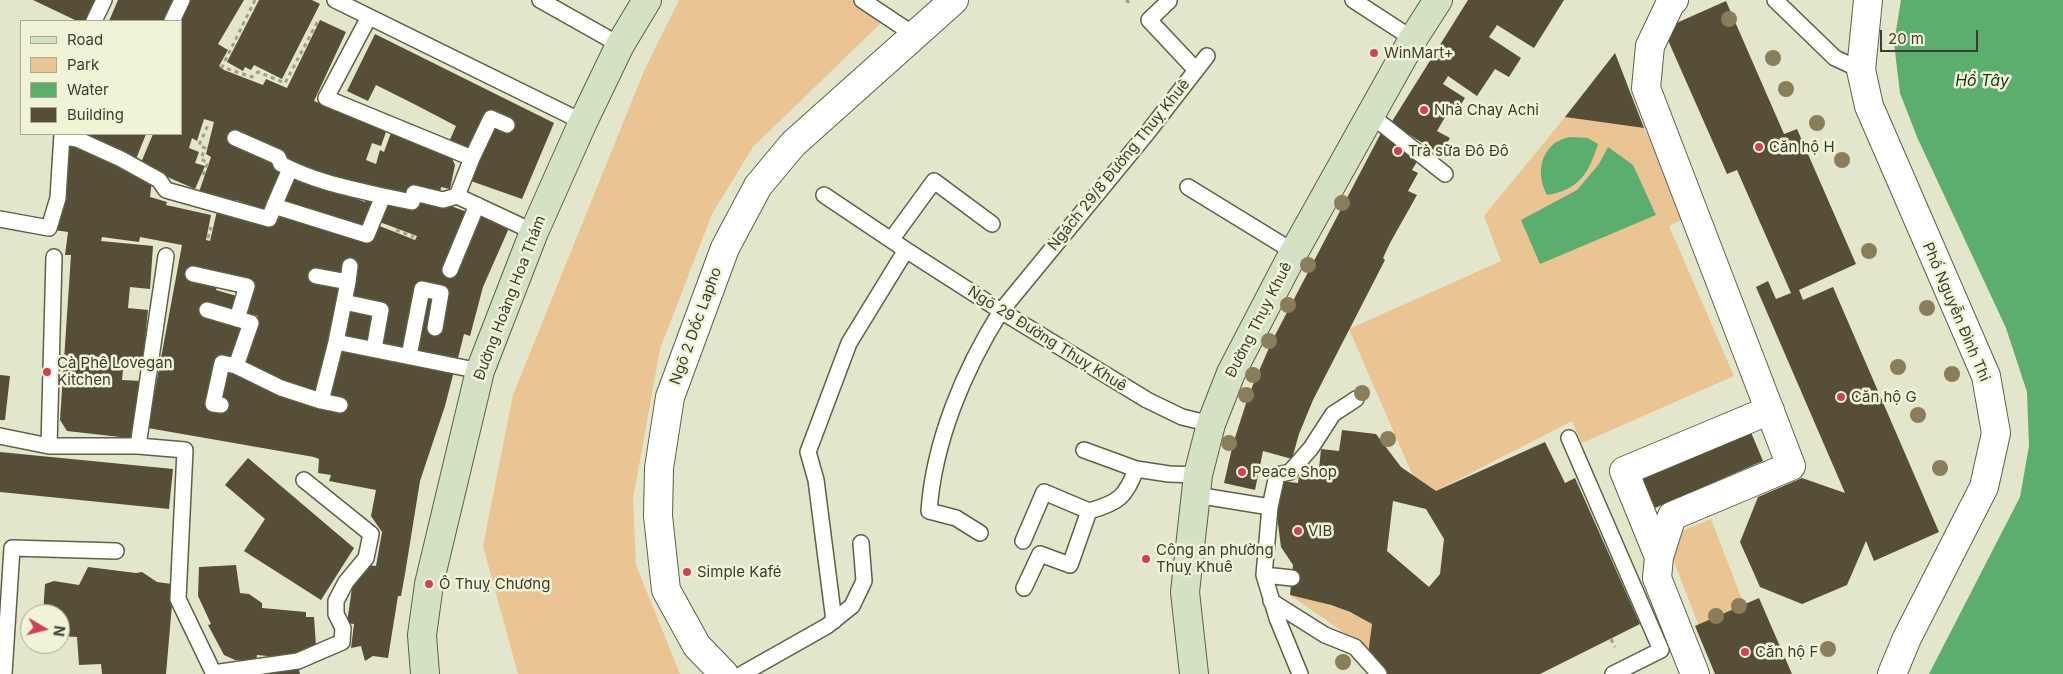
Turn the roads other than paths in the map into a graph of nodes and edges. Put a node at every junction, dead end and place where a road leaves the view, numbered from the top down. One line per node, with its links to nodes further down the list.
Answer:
1 (104, 0): 15 (lane)
2 (182, 0): 16 (lane)
3 (335, 0): 14 (lane)
4 (540, 0): 19 (lane)
5 (647, 0): 19 (main road, Đường Hoàng Hoa Thám)
6 (862, 0): 17 (lane)
7 (954, 0): 17 (street, Ngõ 2 Dốc Lapho)
8 (1353, 0): 18 (lane)
9 (1438, 0): 18 (main road, Đường Thụy Khuê)
10 (1674, 0): 64 (street)
11 (1775, 0): 22 (lane)
12 (1868, 0): 22 (street, Phố Nguyễn Đình Thi)
13 (1169, 2): 21 (lane, Ngách 29/8 Đường Thuỵ Khuê)
14 (369, 17): 24 (lane); 28 (lane)
15 (94, 20)
16 (172, 20)
17 (916, 36): 89 (street, Ngõ 2 Dốc Lapho)
18 (1413, 39): 23 (main road, Đường Thụy Khuê)
19 (620, 45): 24 (main road, Đường Hoàng Hoa Thám)
20 (1207, 56): 21 (lane)
21 (1195, 69): 52 (lane, Ngách 29/8 Đường Thuỵ Khuê)
22 (1861, 70): 96 (street, Phố Nguyễn Đình Thi)
23 (1369, 116): 30 (lane); 42 (main road, Đường Thụy Khuê)
24 (582, 122): 39 (main road, Đường Hoàng Hoa Thám)
25 (507, 126): 28 (lane)
26 (62, 135): 36 (lane); 37 (lane)
27 (235, 138): 29 (lane)
28 (472, 158): 34 (lane)
29 (290, 169): 33 (lane); 36 (lane)
30 (1445, 174)
31 (1188, 187): 42 (lane)
32 (824, 194): 40 (lane, Ngõ 29 Đường Thuỵ Khuê)
33 (383, 196): 34 (lane); 36 (lane)
34 (457, 196): 35 (lane)
35 (477, 205): 39 (lane); 46 (lane)
36 (274, 206)
37 (0, 219)
38 (992, 224): 40 (lane)
39 (534, 232): 59 (main road, Đường Hoàng Hoa Thám)
40 (891, 240): 41 (lane, Ngõ 29 Đường Thuỵ Khuê)
41 (906, 250): 52 (lane, Ngõ 29 Đường Thuỵ Khuê); 85 (lane)
42 (1294, 252): 65 (main road, Đường Thụy Khuê)
43 (166, 256): 69 (lane)
44 (54, 257): 68 (lane)
45 (350, 266): 49 (lane)
46 (450, 270)
47 (193, 274): 53 (lane)
48 (316, 276): 49 (lane)
49 (348, 282): 50 (lane)
50 (344, 302): 55 (lane); 56 (lane)
51 (207, 310): 53 (lane)
52 (1001, 311): 65 (lane, Ngõ 29 Đường Thuỵ Khuê); 76 (lane, Ngách 29/8 Đường Thuỵ Khuê)
53 (237, 319): 58 (lane)
54 (436, 328): 57 (lane)
55 (336, 342): 56 (lane); 61 (lane)
56 (374, 349): 57 (lane)
57 (409, 356): 59 (lane)
58 (236, 366): 61 (lane); 62 (lane)
59 (480, 372): 88 (main road, Đường Hoàng Hoa Thám)
60 (1356, 399): 74 (lane)
61 (321, 401): 63 (lane)
62 (222, 405)
63 (340, 405)
64 (1770, 410): 80 (street); 80 (street)
65 (1211, 424): 73 (main road, Đường Thụy Khuê)
66 (0, 436): 68 (lane)
67 (1570, 438): 94 (lane)
68 (49, 446): 69 (lane)
69 (138, 446): 86 (lane)
70 (1084, 450): 71 (lane)
71 (1136, 469): 73 (lane); 75 (lane)
72 (304, 480): 86 (lane)
73 (1197, 485): 74 (lane); 91 (main road, Đường Thụy Khuê)
74 (1270, 508): 81 (lane)
75 (1089, 511): 77 (lane); 83 (lane)
76 (980, 533)
77 (1022, 541)
78 (861, 543): 85 (lane)
79 (116, 551): 87 (lane)
80 (1659, 557): 95 (street)
81 (1264, 575): 82 (lane); 84 (lane)
82 (1292, 578)
83 (1024, 588)
84 (1271, 601): 92 (lane); 93 (lane)
85 (834, 621): 90 (lane)
86 (213, 673)
87 (4, 674)
88 (426, 674)
89 (724, 674)
90 (742, 674)
91 (1194, 674)
92 (1300, 674)
93 (1379, 674)
94 (1613, 674)
95 (1695, 674)
96 (1892, 674)

